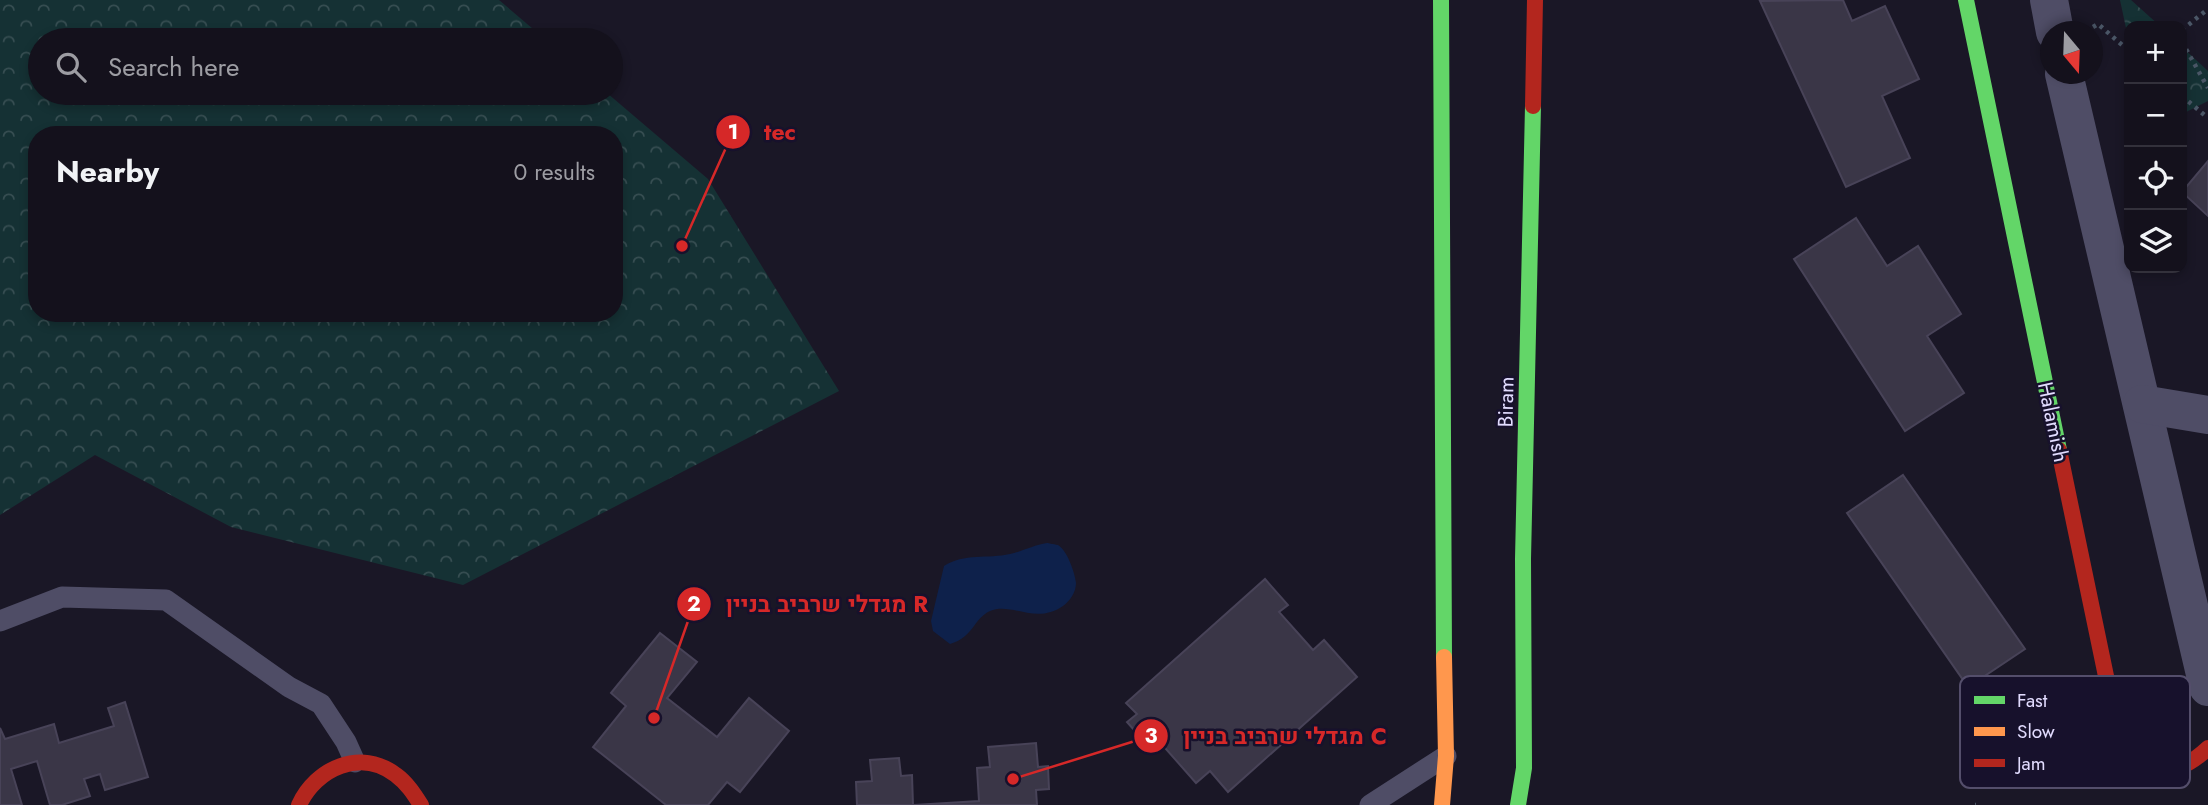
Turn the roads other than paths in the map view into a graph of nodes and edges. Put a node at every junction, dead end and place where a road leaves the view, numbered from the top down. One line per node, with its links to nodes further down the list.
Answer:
1 (1441, 0): 13 (street)
2 (1535, 0): 20 (street, Biram)
3 (1966, 0): 10 (street, Halamish)
4 (2049, 0): 5 (street)
5 (2053, 21)
6 (2066, 84): 7 (street)
7 (2142, 404): 8 (street); 11 (street)
8 (2208, 415)
9 (0, 621): 14 (lane)
10 (2106, 676)
11 (2208, 687)
12 (2208, 748): 15 (street, Halamish)
13 (1446, 756): 18 (lane); 19 (street)
14 (355, 762): 16 (street); 17 (street)
15 (2190, 764)
16 (299, 805)
17 (421, 805)
18 (1370, 805)
19 (1442, 805)
20 (1518, 805)

